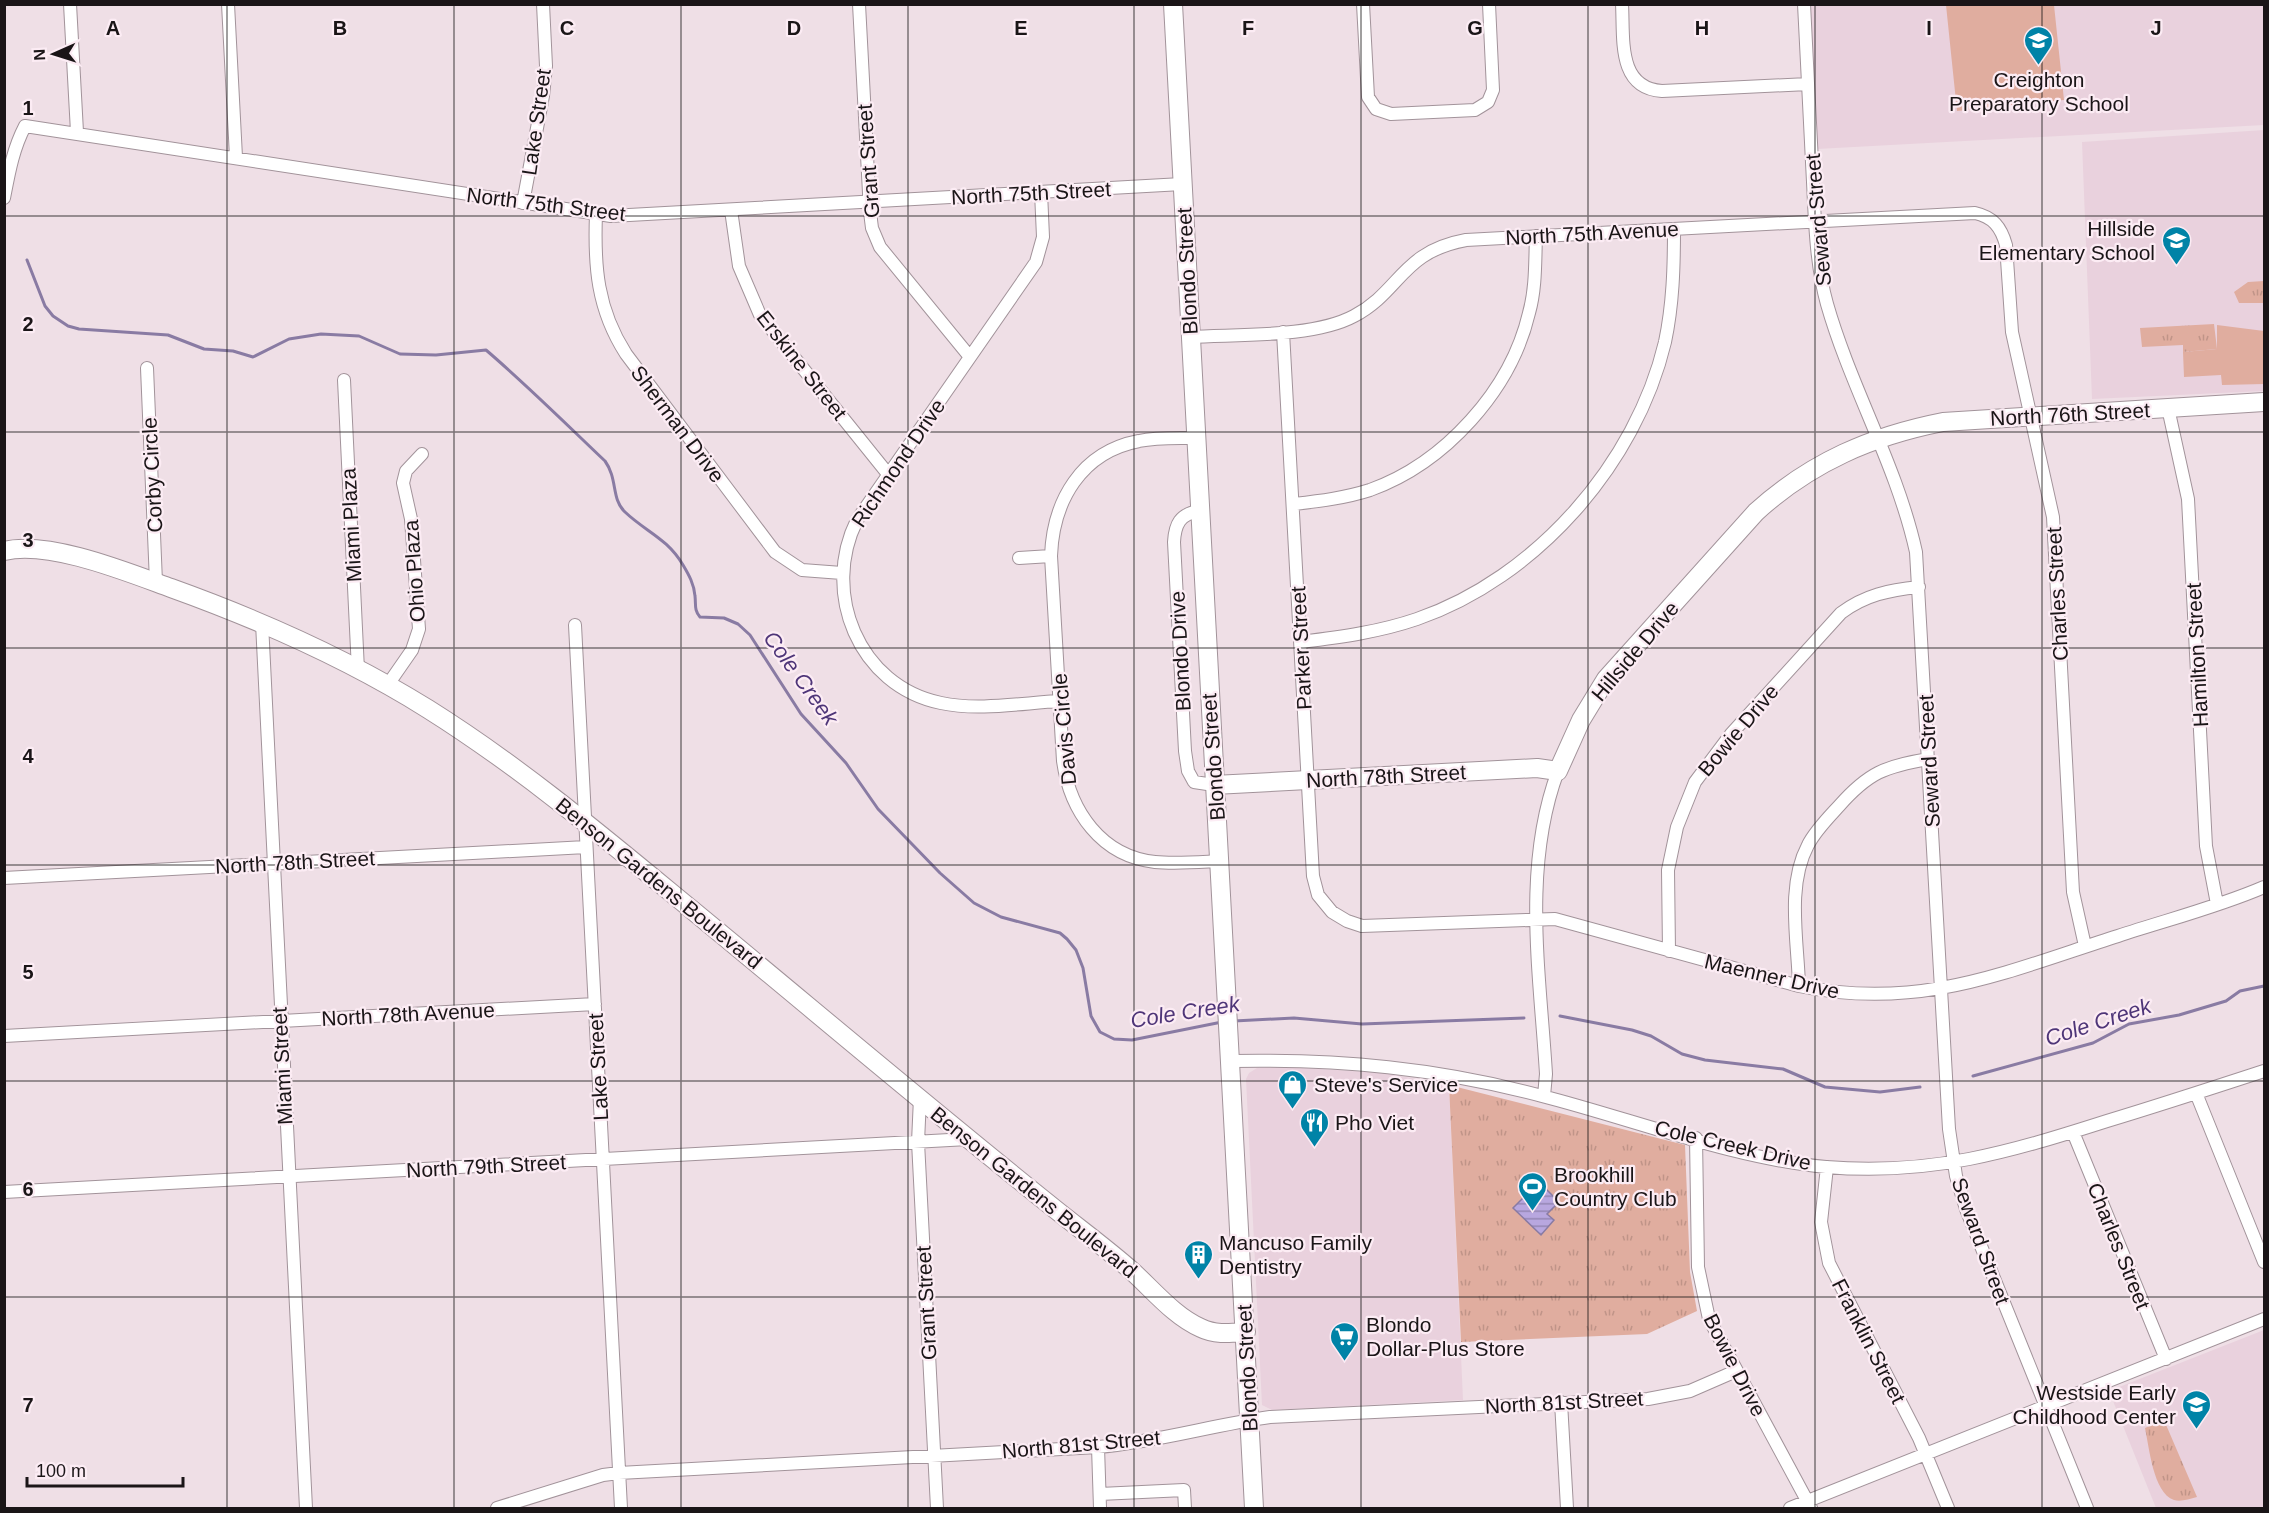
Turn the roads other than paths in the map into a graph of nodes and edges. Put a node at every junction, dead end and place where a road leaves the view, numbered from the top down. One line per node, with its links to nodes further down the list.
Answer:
1 (70, 4): 11 (street)
2 (228, 4): 12 (street)
3 (543, 4): 17 (street, Lake Street)
4 (860, 4): 16 (street, Grant Street)
5 (1173, 4): 13 (street, Blondo Street)
6 (1363, 4): 7 (street)
7 (1489, 4)
8 (1622, 4): 10 (street)
9 (1804, 4): 10 (street, Seward Street)
10 (1808, 84): 20 (street, Seward Street)
11 (77, 132): 12 (street, North 75th Street); 15 (street, North 75th Street)
12 (236, 157): 17 (street, North 75th Street)
13 (1182, 184): 14 (street, North 75th Street); 25 (street, Blondo Street)
14 (1041, 192): 16 (street, North 75th Street); 26 (street, Richmond Drive)
15 (4, 198)
16 (870, 202): 18 (street, North 75th Street); 26 (street, Grant Street)
17 (523, 203): 19 (street, North 75th Street)
18 (732, 210): 19 (street, North 75th Street); 35 (street, Erskine Street)
19 (596, 214): 41 (street, Sherman Drive)
20 (1815, 221): 21 (street, North 75th Avenue); 23 (street, North 75th Avenue); 32 (street, Seward Street)
21 (1674, 229): 22 (street, North 75th Avenue); 46 (street)
22 (1536, 236): 24 (street, North 75th Avenue); 36 (street)
23 (2006, 245): 31 (street, Charles Street)
24 (1283, 332): 25 (street, North 75th Avenue); 36 (street, Parker Street)
25 (1190, 337): 33 (street, Blondo Street)
26 (970, 357): 35 (street, Richmond Drive)
27 (147, 368): 42 (street, Corby Circle)
28 (344, 380): 47 (street, Miami Plaza)
29 (2265, 402): 30 (street, North 76th Street)
30 (2168, 408): 31 (street, North 76th Street); 60 (street, Hamilton Street)
31 (2031, 416): 32 (street, North 76th Street); 63 (street, Charles Street)
32 (1878, 437): 43 (street, Seward Street); 51 (street, Hillside Drive)
33 (1195, 438): 37 (street, Blondo Street); 39 (street, Davis Circle)
34 (422, 454): 48 (street, Ohio Plaza)
35 (888, 474): 41 (street, Richmond Drive)
36 (1294, 504): 46 (street, Parker Street)
37 (1199, 511): 53 (street, Blondo Street); 53 (street, Blondo Drive)
38 (4, 550): 42 (street, Benson Gardens Boulevard)
39 (1051, 556): 40 (street); 49 (street, Davis Circle)
40 (1019, 558)
41 (842, 573): 49 (street, Richmond Drive)
42 (156, 582): 44 (street, Benson Gardens Boulevard)
43 (1919, 587): 50 (street, Seward Street); 64 (street, Bowie Drive)
44 (262, 623): 47 (street, Benson Gardens Boulevard); 57 (street, Miami Street)
45 (575, 625): 54 (street, Lake Street)
46 (1301, 642): 52 (street, Parker Street)
47 (358, 670): 48 (street, Benson Gardens Boulevard)
48 (387, 686): 54 (street, Benson Gardens Boulevard)
49 (1060, 701): 56 (street, Davis Circle)
50 (1929, 759): 65 (street); 66 (street, Seward Street)
51 (1558, 771): 52 (street, North 78th Street); 61 (street, Hillside Drive)
52 (1308, 780): 53 (street, North 78th Street); 62 (street, Parker Street)
53 (1214, 785): 56 (street, Blondo Street)
54 (585, 822): 55 (street, Lake Street); 74 (street, Benson Gardens Boulevard)
55 (586, 847): 57 (street, North 78th Street); 67 (street, Lake Street)
56 (1220, 861): 70 (street, Blondo Street)
57 (272, 863): 58 (street, North 78th Street); 68 (street, Miami Street)
58 (4, 878)
59 (2265, 887): 60 (street, Maenner Drive)
60 (2217, 904): 63 (street, Maenner Drive)
61 (1537, 918): 62 (street, Maenner Drive); 64 (street, Maenner Drive); 73 (street, Hillside Drive)
62 (1376, 926)
63 (2085, 946): 66 (street, Maenner Drive)
64 (1669, 951): 65 (street, Maenner Drive)
65 (1799, 986): 66 (street, Maenner Drive)
66 (1941, 989): 80 (street, Seward Street)
67 (595, 1004): 68 (street, North 78th Avenue); 79 (street, Lake Street)
68 (280, 1020): 69 (street, North 78th Avenue); 82 (street, Miami Street)
69 (4, 1036)
70 (1231, 1052): 73 (street, Cole Creek Drive); 86 (street, Blondo Street)
71 (2265, 1071): 72 (street, Cole Creek Drive)
72 (2196, 1093): 75 (street, Cole Creek Drive); 84 (street)
73 (1544, 1096): 76 (street, Cole Creek Drive)
74 (920, 1098): 77 (street, Benson Gardens Boulevard); 78 (street, Grant Street)
75 (2073, 1132): 80 (street, Cole Creek Drive); 87 (street, Charles Street)
76 (1696, 1138): 81 (street, Cole Creek Drive); 88 (street, Bowie Drive)
77 (968, 1139): 78 (street, North 79th Street); 86 (street, Benson Gardens Boulevard)
78 (918, 1142): 79 (street, North 79th Street); 94 (street, Grant Street)
79 (603, 1159): 82 (street, North 79th Street); 95 (street, Lake Street)
80 (1953, 1163): 81 (street, Cole Creek Drive); 90 (street, Seward Street)
81 (1827, 1167): 93 (street, Franklin Street)
82 (288, 1177): 83 (street, North 79th Street); 98 (street, Miami Street)
83 (4, 1192)
84 (2265, 1262)
85 (2265, 1319): 87 (street)
86 (1246, 1332): 91 (street, Blondo Street)
87 (2166, 1359): 90 (street)
88 (1736, 1371): 89 (street, North 81st Street); 97 (street, Bowie Drive)
89 (1561, 1402): 91 (street, North 81st Street); 105 (street)
90 (2046, 1406): 93 (street); 108 (street, Seward Street)
91 (1250, 1420): 92 (street, North 81st Street); 104 (street, Blondo Street)
92 (1098, 1447): 94 (street, North 81st Street); 96 (street)
93 (1926, 1454): 97 (street); 107 (street, Franklin Street)
94 (934, 1456): 95 (street, North 81st Street); 101 (street, Grant Street)
95 (619, 1473): 99 (street, North 81st Street); 100 (street, Lake Street)
96 (1100, 1494): 102 (street); 103 (street)
97 (1809, 1506): 106 (street)
98 (306, 1509)
99 (497, 1509)
100 (621, 1509)
101 (937, 1509)
102 (1100, 1509)
103 (1185, 1509)
104 (1254, 1509)
105 (1567, 1509)
106 (1790, 1509)
107 (1948, 1509)
108 (2087, 1509)

